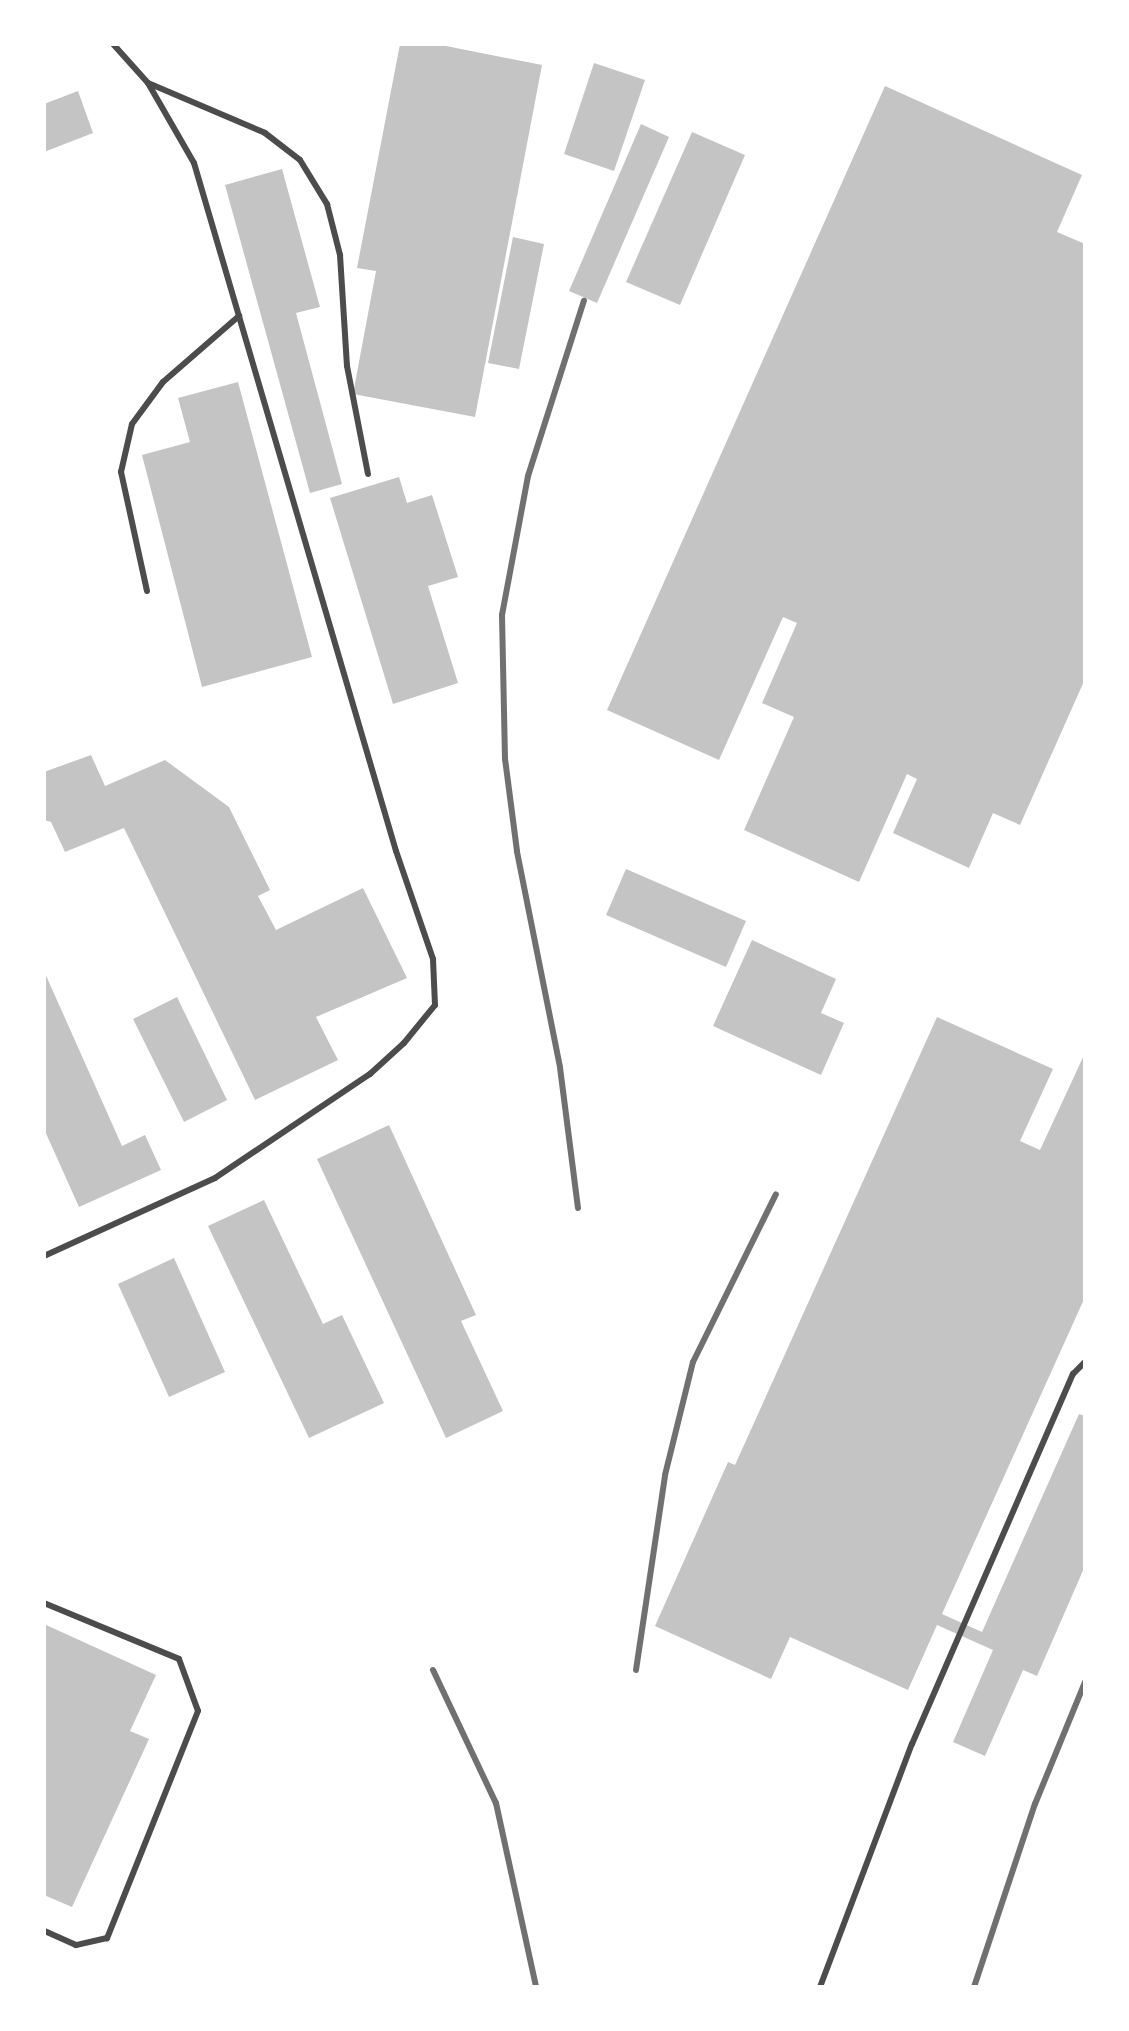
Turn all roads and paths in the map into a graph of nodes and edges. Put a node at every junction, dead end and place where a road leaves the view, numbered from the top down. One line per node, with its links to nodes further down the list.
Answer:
1 (113, 44): 2 (lane)
2 (148, 83): 3 (lane); 4 (lane)
3 (239, 316): 5 (lane); 6 (lane)
4 (368, 474)
5 (147, 591)
6 (44, 1256)
7 (1085, 1362): 10 (lane)
8 (44, 1603): 9 (lane)
9 (44, 1931)
10 (820, 1987)

